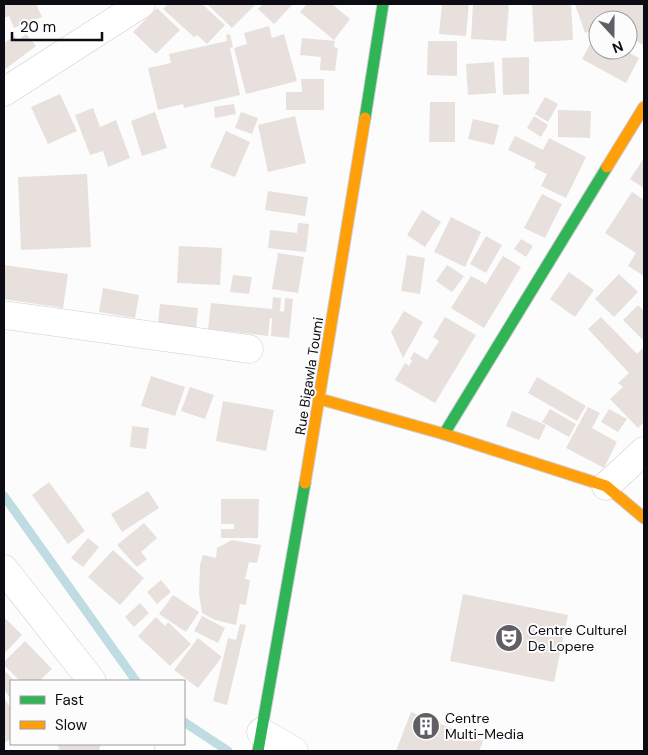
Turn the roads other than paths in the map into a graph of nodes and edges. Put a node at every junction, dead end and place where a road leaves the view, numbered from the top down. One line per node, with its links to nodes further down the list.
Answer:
1 (141, 4): 3 (street)
2 (383, 4): 7 (street, Rue Bigawla Toumi)
3 (4, 92)
4 (644, 107): 8 (street)
5 (4, 315): 6 (street)
6 (249, 349)
7 (320, 399): 8 (street); 16 (street, Rue Bigawla Toumi)
8 (444, 434): 10 (street)
9 (644, 451): 10 (street)
10 (606, 486): 11 (street)
11 (644, 518)
12 (4, 569): 13 (street)
13 (91, 680)
14 (132, 745): 17 (street)
15 (143, 745): 18 (street)
16 (259, 745): 19 (street)
17 (113, 751)
18 (157, 751)
19 (294, 751)

